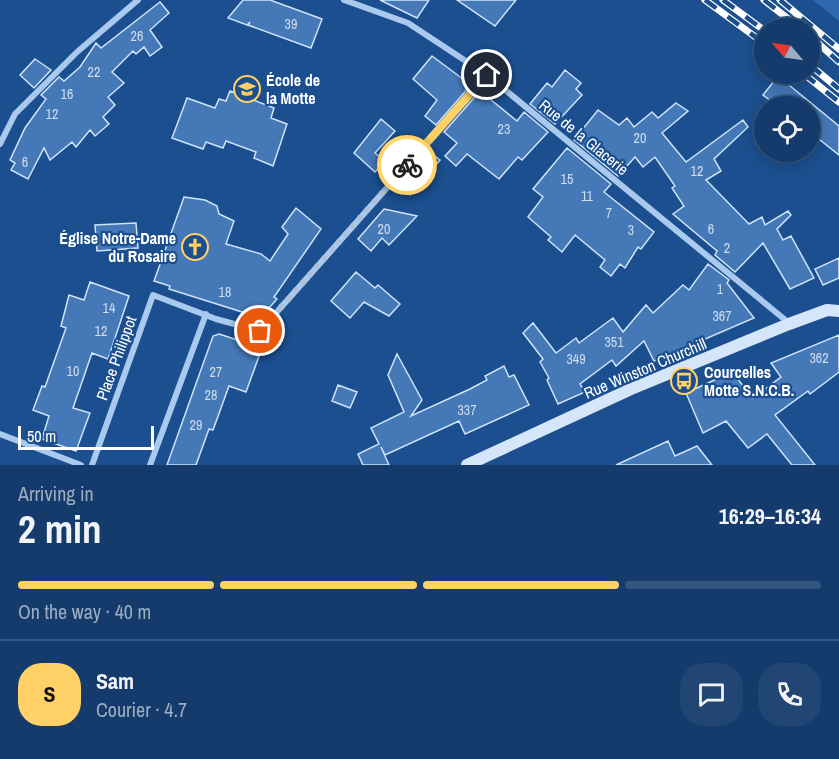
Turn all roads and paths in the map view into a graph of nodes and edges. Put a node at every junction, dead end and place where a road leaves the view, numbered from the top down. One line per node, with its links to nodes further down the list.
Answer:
1 (138, 0): 4 (street)
2 (344, 0): 3 (street, Rue de la Glacerie)
3 (487, 75): 6 (street); 7 (street, Rue de la Glacerie)
4 (0, 144)
5 (839, 311): 7 (main road, Rue Winston Churchill)
6 (206, 314): 10 (street, Place Philippot); 11 (street)
7 (789, 324): 12 (main road, Rue Winston Churchill)
8 (0, 434): 9 (street)
9 (81, 465)
10 (92, 465)
11 (150, 465)
12 (467, 465)

